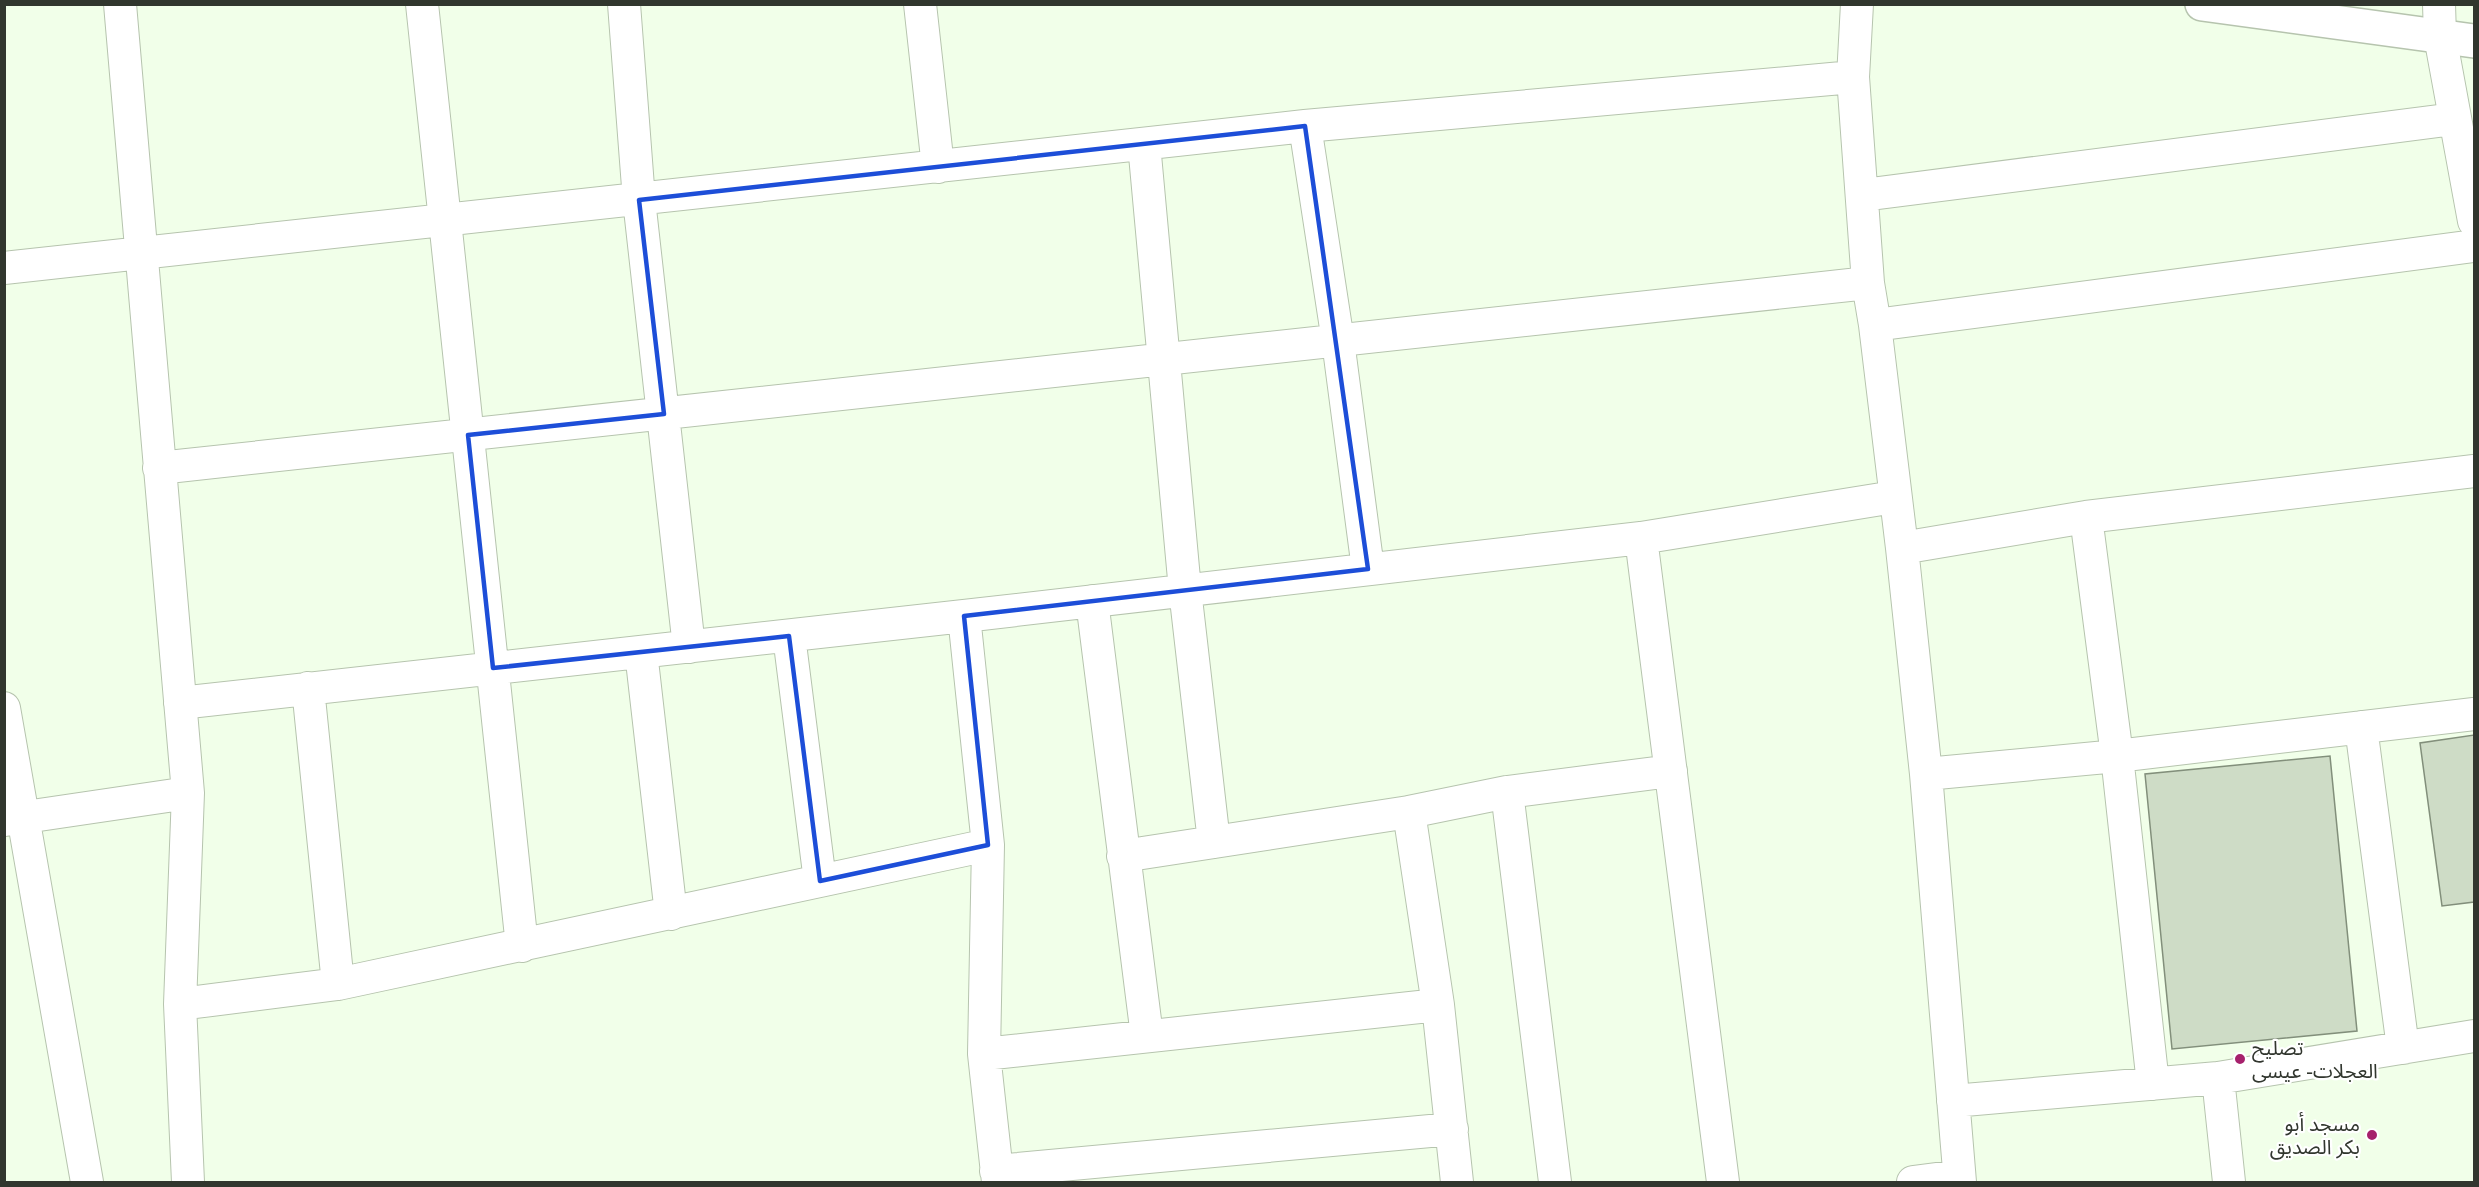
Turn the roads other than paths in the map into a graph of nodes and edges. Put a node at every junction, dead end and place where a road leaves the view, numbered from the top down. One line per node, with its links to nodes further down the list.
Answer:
1 (120, 4): 20 (street)
2 (422, 4): 17 (street)
3 (624, 4): 16 (street)
4 (920, 4): 14 (street)
5 (1857, 4): 10 (street)
6 (2439, 4): 8 (street)
7 (2209, 5): 8 (street)
8 (2440, 36): 9 (street); 11 (street)
9 (2475, 41)
10 (1853, 77): 12 (street); 15 (street)
11 (2454, 119): 15 (street); 18 (street)
12 (1305, 126): 13 (street); 24 (street)
13 (1144, 144): 14 (street); 25 (street)
14 (938, 167): 16 (street)
15 (1863, 195): 22 (street)
16 (639, 200): 17 (street); 26 (street)
17 (445, 221): 20 (street); 27 (street)
18 (2475, 221)
19 (2475, 246): 23 (street)
20 (140, 255): 21 (street); 28 (street)
21 (4, 268)
22 (1868, 283): 23 (street); 24 (street)
23 (1875, 325): 30 (street)
24 (1338, 341): 25 (street); 34 (street)
25 (1165, 359): 26 (street); 35 (street)
26 (664, 414): 27 (street); 39 (street)
27 (468, 435): 28 (street); 41 (street)
28 (159, 468): 43 (street)
29 (2475, 471): 31 (street)
30 (1894, 497): 32 (street); 33 (street)
31 (2086, 517): 33 (street); 47 (street)
32 (1641, 538): 34 (street); 48 (street)
33 (1902, 548): 49 (street)
34 (1368, 569): 35 (street)
35 (1185, 590): 36 (street); 54 (street)
36 (1092, 601): 37 (street); 56 (street)
37 (964, 616): 38 (street); 55 (street)
38 (789, 636): 39 (street); 57 (street)
39 (688, 647): 40 (street)
40 (641, 652): 41 (street); 58 (street)
41 (493, 668): 42 (street); 59 (street)
42 (308, 688): 43 (street); 60 (street)
43 (180, 702): 51 (street)
44 (4, 708): 53 (street)
45 (2475, 714): 46 (street)
46 (2361, 728): 47 (street); 65 (street)
47 (2117, 756): 49 (street); 68 (street)
48 (1671, 771): 50 (street); 77 (street)
49 (1926, 774): 69 (street)
50 (1507, 792): 52 (street); 76 (street)
51 (188, 793): 53 (street); 61 (street)
52 (1409, 812): 54 (street); 62 (street)
53 (15, 819): 73 (street)
54 (1214, 842): 56 (street)
55 (988, 844): 57 (street); 66 (street)
56 (1123, 856): 63 (street)
57 (820, 881): 58 (street)
58 (671, 914): 59 (street)
59 (522, 946): 60 (street)
60 (338, 984): 61 (street)
61 (180, 1004): 74 (street)
62 (1438, 1005): 63 (street); 70 (street)
63 (1147, 1036): 66 (street)
64 (2475, 1036): 65 (street)
65 (2403, 1048): 67 (street)
66 (984, 1054): 71 (street)
67 (2218, 1078): 68 (street); 79 (street)
68 (2153, 1084): 69 (street)
69 (1953, 1101): 72 (street)
70 (1452, 1129): 71 (street); 75 (street)
71 (997, 1177)
72 (1960, 1179): 78 (street)
73 (87, 1182)
74 (188, 1182)
75 (1457, 1182)
76 (1555, 1182)
77 (1724, 1182)
78 (1913, 1182)
79 (2229, 1182)

